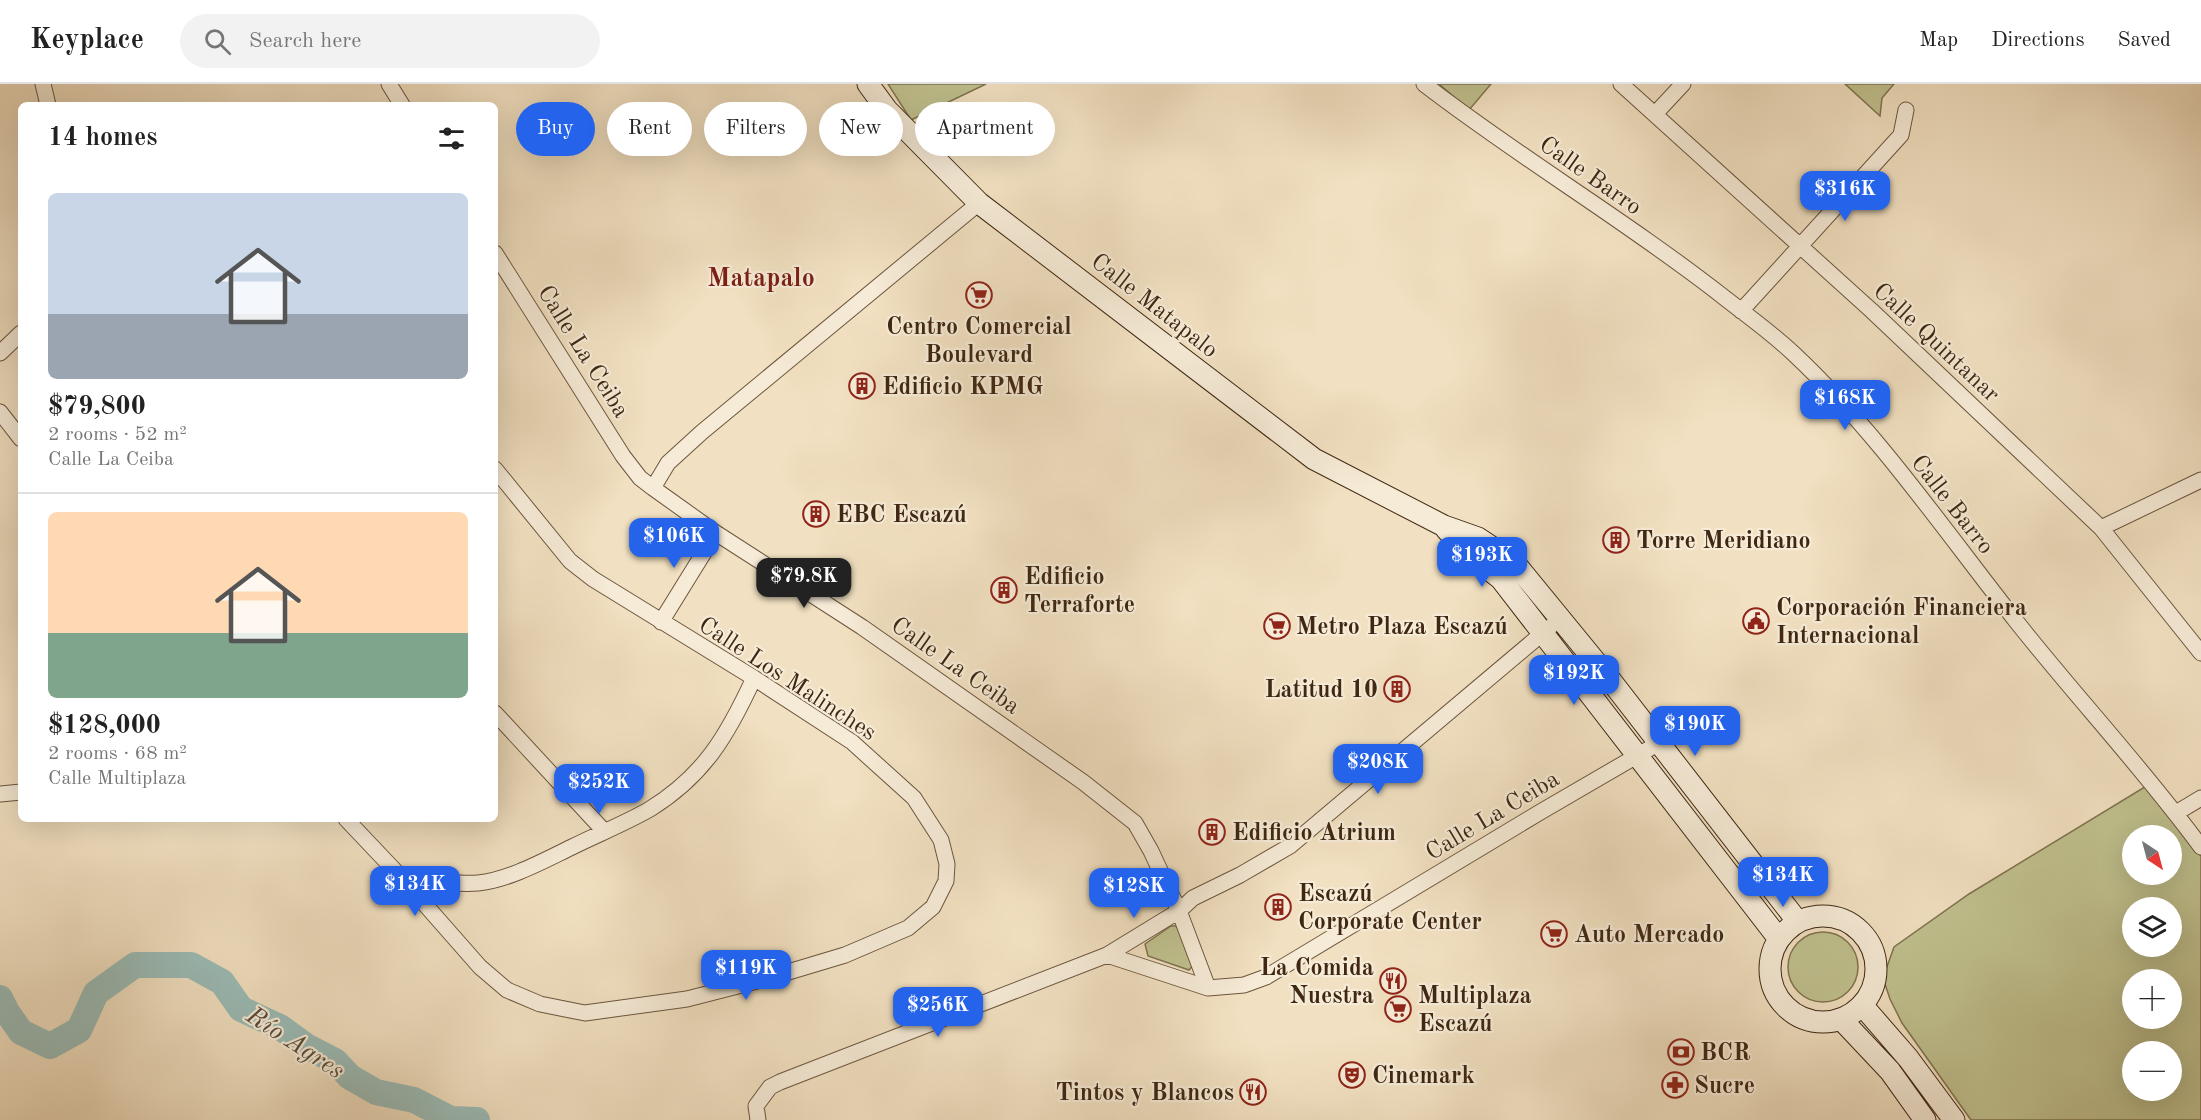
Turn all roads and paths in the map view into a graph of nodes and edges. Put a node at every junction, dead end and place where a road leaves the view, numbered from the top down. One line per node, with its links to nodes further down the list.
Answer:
1 (43, 84): 7 (street)
2 (389, 84): 8 (street)
3 (868, 84): 11 (street, Calle Matapalo)
4 (1424, 84): 14 (street, Calle Barro)
5 (1621, 84): 10 (street, Calle Quintanar)
6 (1683, 84): 10 (street)
7 (47, 102)
8 (400, 102)
9 (1906, 110): 12 (street)
10 (1655, 114): 12 (street, Calle Quintanar)
11 (979, 203): 21 (street); 22 (street, Calle Matapalo)
12 (1801, 247): 14 (street); 23 (street, Calle Quintanar)
13 (498, 258): 21 (street, Calle La Ceiba)
14 (1741, 311): 36 (street, Calle Barro)
15 (18, 336): 16 (street)
16 (0, 353)
17 (0, 412): 18 (street)
18 (18, 435)
19 (498, 473): 26 (street, Calle Los Malinches)
20 (2201, 480): 23 (street)
21 (653, 488): 24 (street, Calle La Ceiba)
22 (1444, 526): 25 (street, Calle Matapalo); 27 (street, Calle Matapalo)
23 (2101, 528): 28 (street, Calle Quintanar)
24 (716, 533): 26 (street); 41 (street, Calle La Ceiba)
25 (1562, 618): 27 (street); 31 (street, Calle Matapalo)
26 (661, 622): 29 (street, Calle Los Malinches)
27 (1541, 633): 32 (street, Calle Matapalo); 41 (street)
28 (2201, 653)
29 (754, 678): 38 (street); 40 (street, Calle Los Malinches)
30 (498, 716): 38 (street)
31 (1659, 743): 32 (street, Calle La Ceiba); 42 (street, Calle Matapalo)
32 (1638, 755): 43 (street, Calle Matapalo); 45 (street, Calle La Ceiba)
33 (18, 792): 34 (street)
34 (0, 795)
35 (2201, 798): 36 (street)
36 (2176, 813): 39 (street, Calle Barro)
37 (349, 822): 40 (street, Calle Los Malinches)
38 (604, 831): 40 (street)
39 (2201, 847)
40 (400, 876)
41 (1179, 911): 44 (street); 45 (street, Calle La Ceiba)
42 (1798, 922): 43 (street); 46 (street)
43 (1779, 939): 47 (street)
44 (1107, 955): 45 (street, Calle La Ceiba); 48 (street)
45 (1208, 988)
46 (1863, 1005): 47 (street); 50 (street)
47 (1841, 1019): 49 (street)
48 (758, 1120)
49 (1925, 1120)
50 (1954, 1120)

